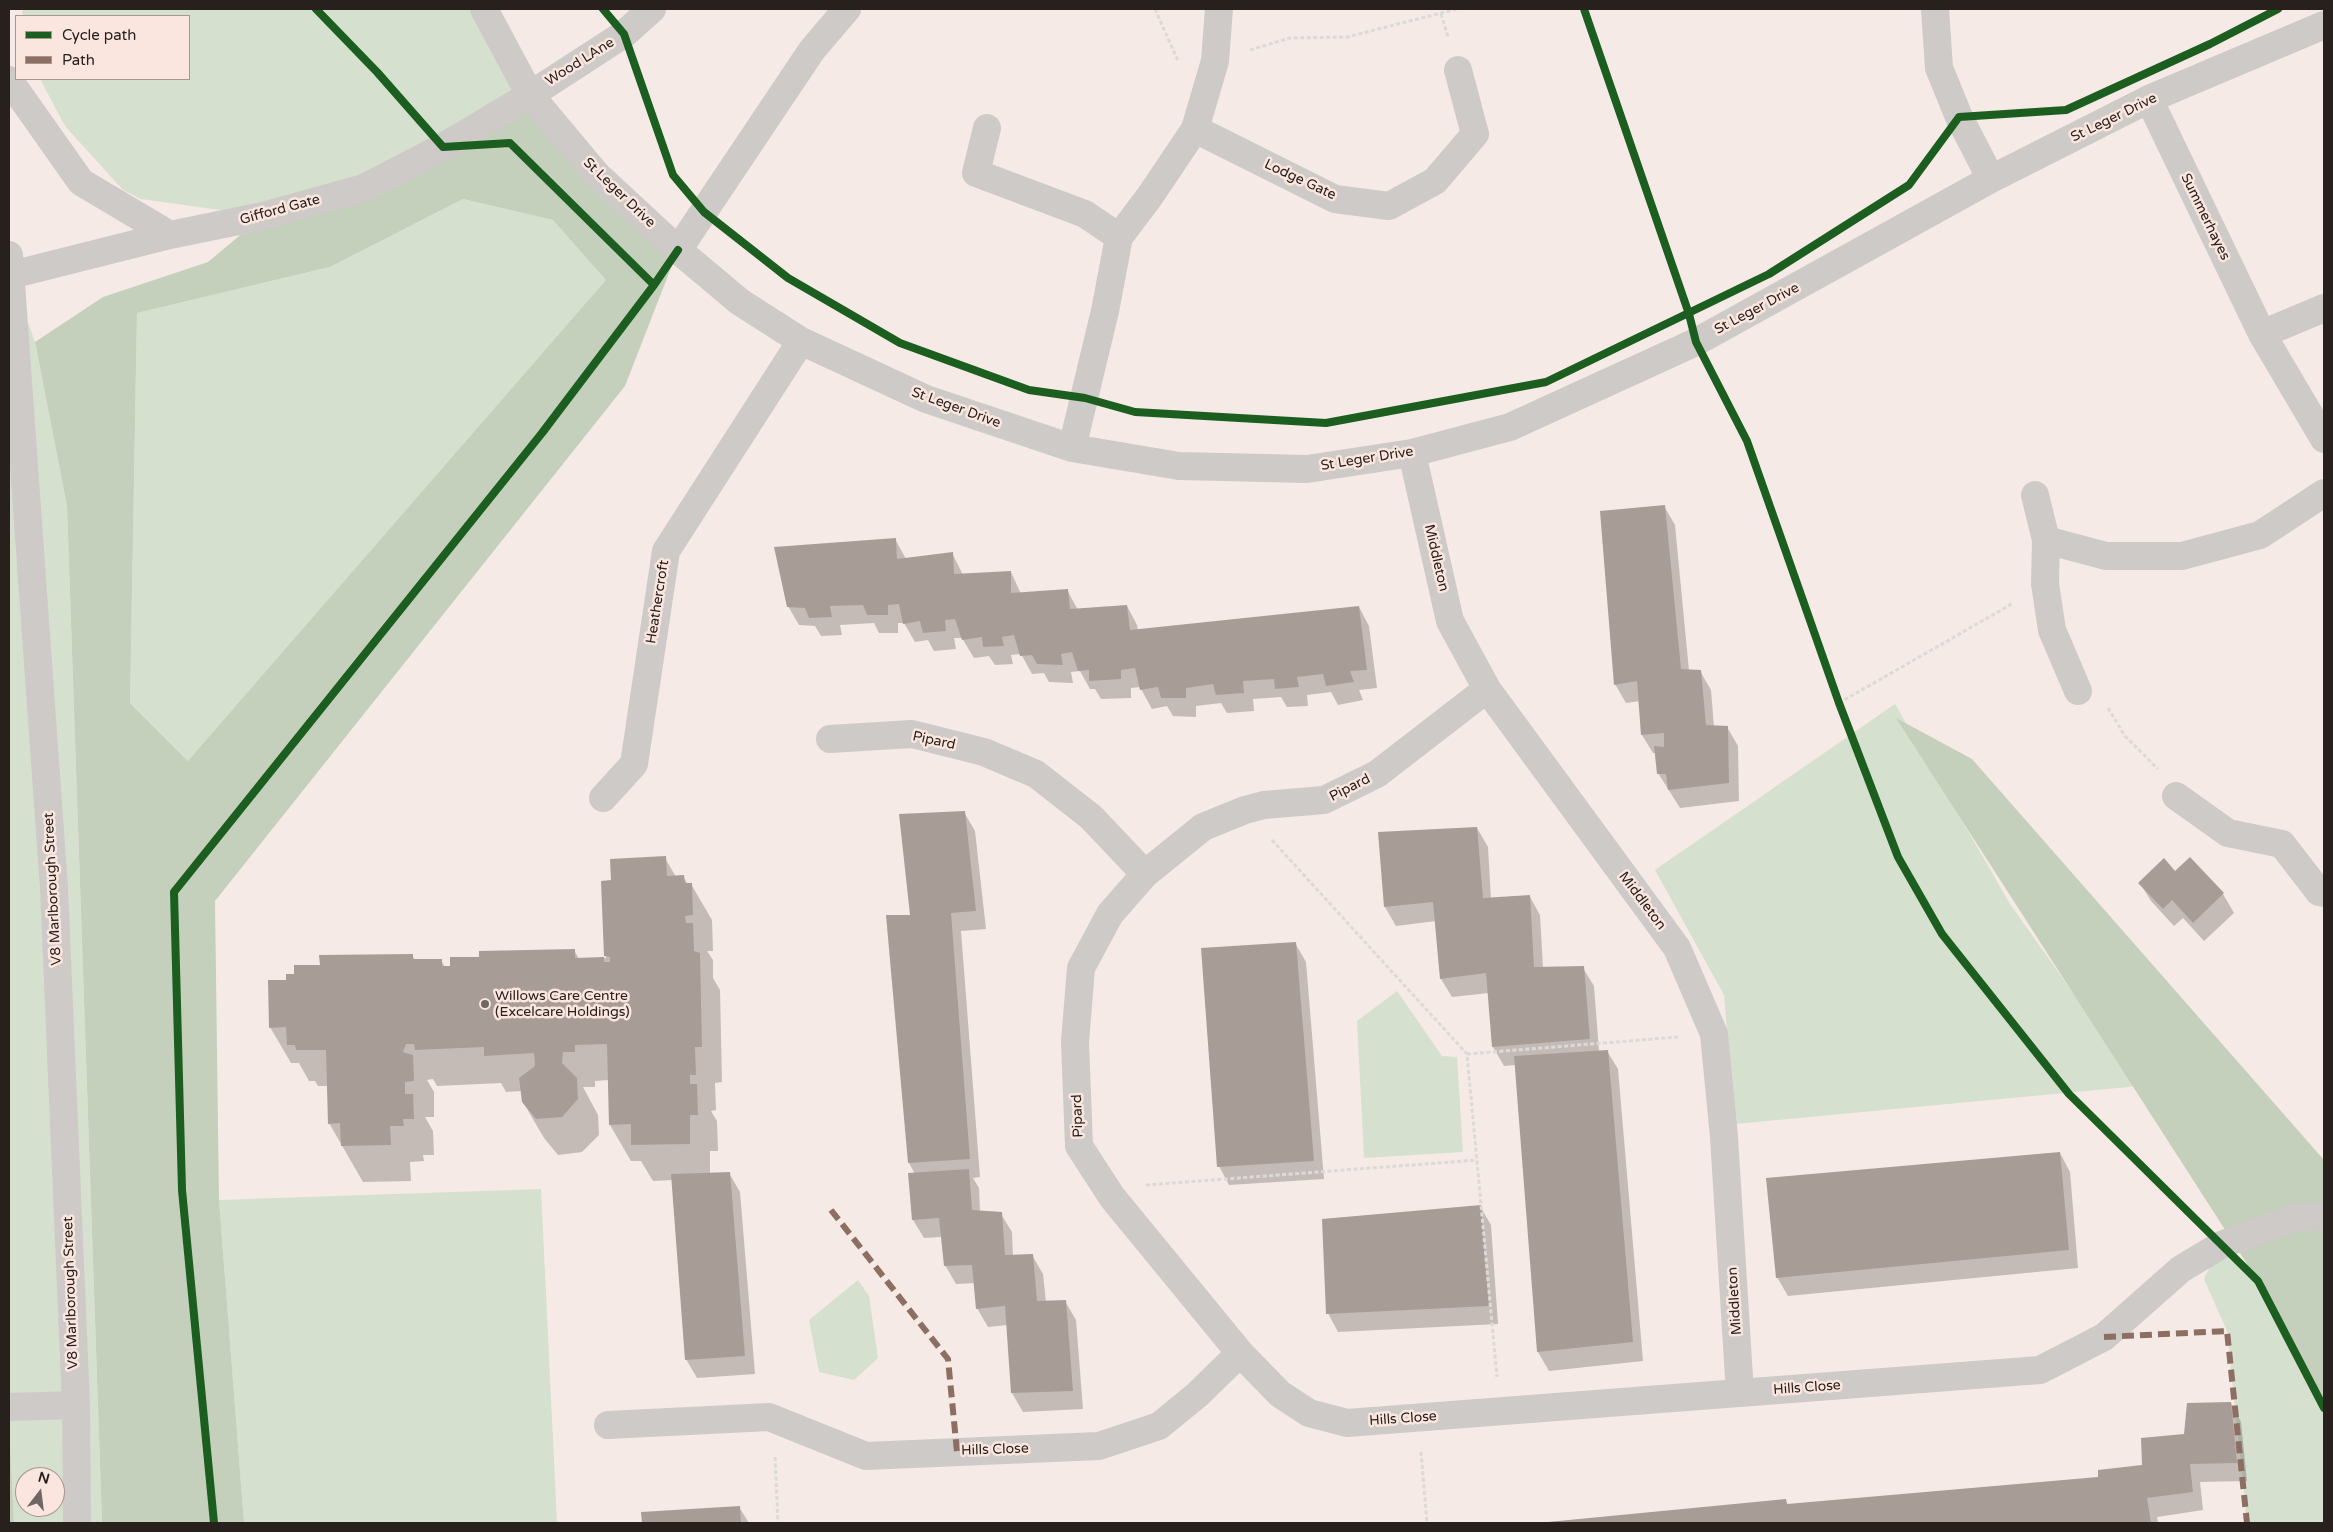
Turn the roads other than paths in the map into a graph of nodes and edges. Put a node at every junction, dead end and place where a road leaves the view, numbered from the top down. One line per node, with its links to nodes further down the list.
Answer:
1 (484, 9): 9 (street, St Leger Drive)
2 (652, 9): 9 (street, Wood LAne)
3 (847, 9): 16 (street)
4 (1219, 9): 12 (street)
5 (1936, 9): 13 (street)
6 (2324, 25): 10 (street, St Leger Drive)
7 (1458, 70): 12 (street, Lodge Gate)
8 (9, 80): 14 (street)
9 (530, 95): 14 (street, Gifford Gate); 16 (street, St Leger Drive)
10 (2148, 99): 13 (street, St Leger Drive); 19 (street, Summerhayes)
11 (987, 128): 15 (street)
12 (1195, 129): 15 (street)
13 (1991, 179): 23 (street, St Leger Drive)
14 (170, 235): 17 (street, Gifford Gate)
15 (1120, 237): 22 (street)
16 (678, 250): 20 (street, St Leger Drive)
17 (10, 265): 37 (street, V8 Marlborough Street)
18 (2324, 308): 19 (street)
19 (2262, 334): 21 (street, Summerhayes)
20 (801, 341): 22 (street, St Leger Drive); 31 (street, Heathercroft)
21 (2324, 439)
22 (1072, 448): 23 (street, St Leger Drive)
23 (1412, 453): 27 (street, Middleton)
24 (2324, 493): 26 (street)
25 (2035, 495): 26 (street)
26 (2046, 540): 28 (street)
27 (1486, 689): 32 (street, Pipard); 36 (street, Middleton)
28 (2078, 691)
29 (830, 739): 32 (street, Pipard)
30 (2176, 796): 33 (street)
31 (603, 798)
32 (1145, 874): 35 (street, Pipard)
33 (2324, 893)
34 (2324, 1216): 36 (street, Hills Close)
35 (1240, 1353): 36 (street, Hills Close); 39 (street, Hills Close)
36 (1740, 1393)
37 (76, 1405): 38 (street); 40 (street, V8 Marlborough Street)
38 (9, 1408)
39 (608, 1425)
40 (77, 1523)

